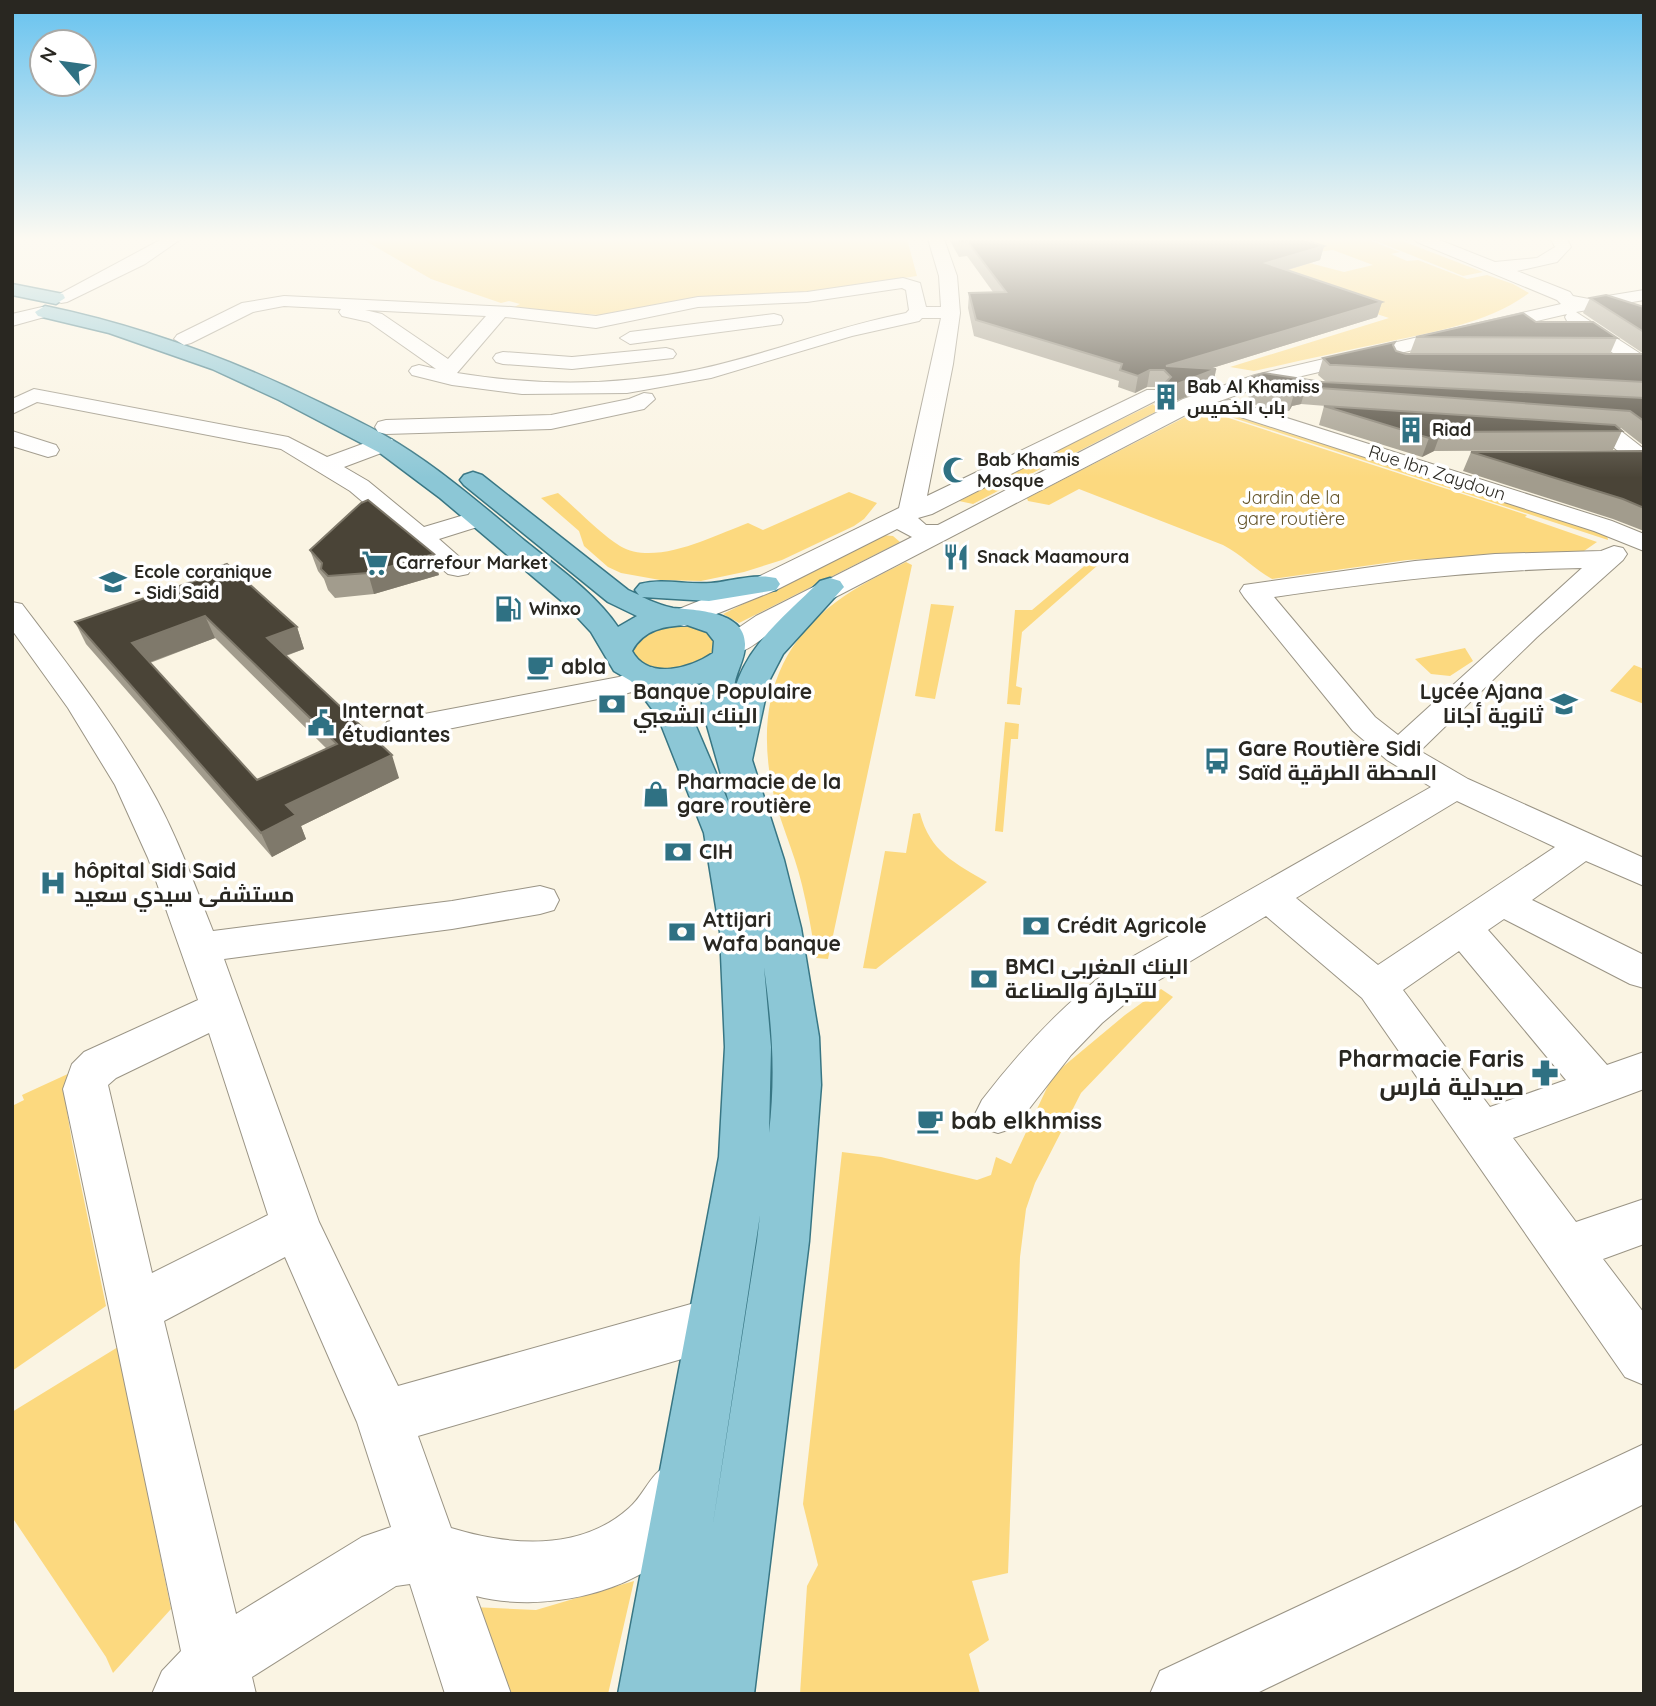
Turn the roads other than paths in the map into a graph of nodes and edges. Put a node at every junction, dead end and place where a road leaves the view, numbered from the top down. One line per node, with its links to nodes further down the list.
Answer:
1 (81, 319): 43 (main road)
2 (100, 319): 21 (main road)
3 (226, 319): 21 (street)
4 (376, 319): 33 (street)
5 (494, 319): 33 (street)
6 (534, 319): 26 (street)
7 (559, 319): 8 (street)
8 (619, 319)
9 (740, 319): 17 (street)
10 (780, 319): 17 (street)
11 (866, 319): 18 (street)
12 (904, 319): 18 (street)
13 (950, 319): 51 (street)
14 (1518, 319): 16 (street)
15 (1595, 319): 32 (street)
16 (1513, 320): 19 (street); 28 (street)
17 (744, 323): 20 (street); 24 (street)
18 (874, 325): 24 (street)
19 (1534, 337)
20 (627, 338): 22 (street); 27 (street)
21 (184, 339): 43 (main road)
22 (596, 342)
23 (733, 345): 24 (street)
24 (767, 348): 35 (street)
25 (680, 352): 27 (street)
26 (503, 358): 27 (street); 36 (street)
27 (639, 358): 35 (street)
28 (1338, 361): 29 (street); 34 (street)
29 (1423, 362)
30 (1609, 363): 32 (street)
31 (419, 371): 33 (street)
32 (1640, 372)
33 (446, 373): 36 (street)
34 (1264, 378): 37 (street); 39 (street)
35 (656, 382): 36 (street); 43 (street)
36 (482, 383)
37 (1315, 389)
38 (1154, 394): 51 (street)
39 (1206, 398): 41 (street); 47 (street, Rue Ibn Zaydoun); 53 (street)
40 (12, 408): 50 (street)
41 (1340, 417)
42 (1546, 431): 46 (street)
43 (385, 436): 50 (street); 52 (main road); 57 (main road)
44 (12, 438): 45 (street)
45 (48, 450)
46 (1644, 460): 49 (street)
47 (1401, 461): 48 (street); 55 (street, Rue Ibn Zaydoun)
48 (1475, 461)
49 (1606, 461)
50 (325, 466): 54 (street)
51 (912, 512): 53 (street); 58 (street)
52 (481, 518): 54 (street); 63 (main road)
53 (948, 528): 59 (street)
54 (421, 536): 56 (street)
55 (1627, 547): 65 (street); 65 (street)
56 (458, 569)
57 (601, 583): 58 (main road); 60 (main road)
58 (766, 584): 60 (street)
59 (830, 587): 62 (street); 66 (main road)
60 (678, 617): 62 (main road); 63 (main road)
61 (19, 629): 74 (street)
62 (727, 653): 63 (main road); 66 (main road)
63 (630, 663): 64 (street); 86 (main road)
64 (398, 729)
65 (1399, 753): 67 (street)
66 (736, 763): 95 (main road)
67 (1456, 787): 68 (street); 70 (street)
68 (1583, 846): 69 (street); 72 (street)
69 (1644, 873)
70 (1269, 897): 76 (street); 80 (street)
71 (540, 900): 74 (street)
72 (1502, 901): 73 (street); 75 (street)
73 (1463, 928): 76 (street); 79 (street)
74 (200, 947): 77 (street)
75 (1644, 973)
76 (1377, 987): 81 (street)
77 (222, 1008): 83 (street); 85 (street)
78 (1644, 1070): 79 (street)
79 (1598, 1086): 81 (street)
80 (998, 1114)
81 (1481, 1130): 84 (street)
82 (1644, 1221): 84 (street)
83 (296, 1226): 85 (street); 88 (street)
84 (1566, 1249): 87 (street)
85 (134, 1309): 92 (street)
86 (716, 1323): 88 (street); 90 (main road)
87 (1644, 1358)
88 (384, 1418): 91 (street)
89 (1644, 1473): 96 (street)
90 (690, 1477): 91 (street); 94 (main road)
91 (428, 1551): 92 (street); 93 (street)
92 (207, 1684)
93 (478, 1694)
94 (652, 1694)
95 (720, 1694)
96 (1183, 1694)

